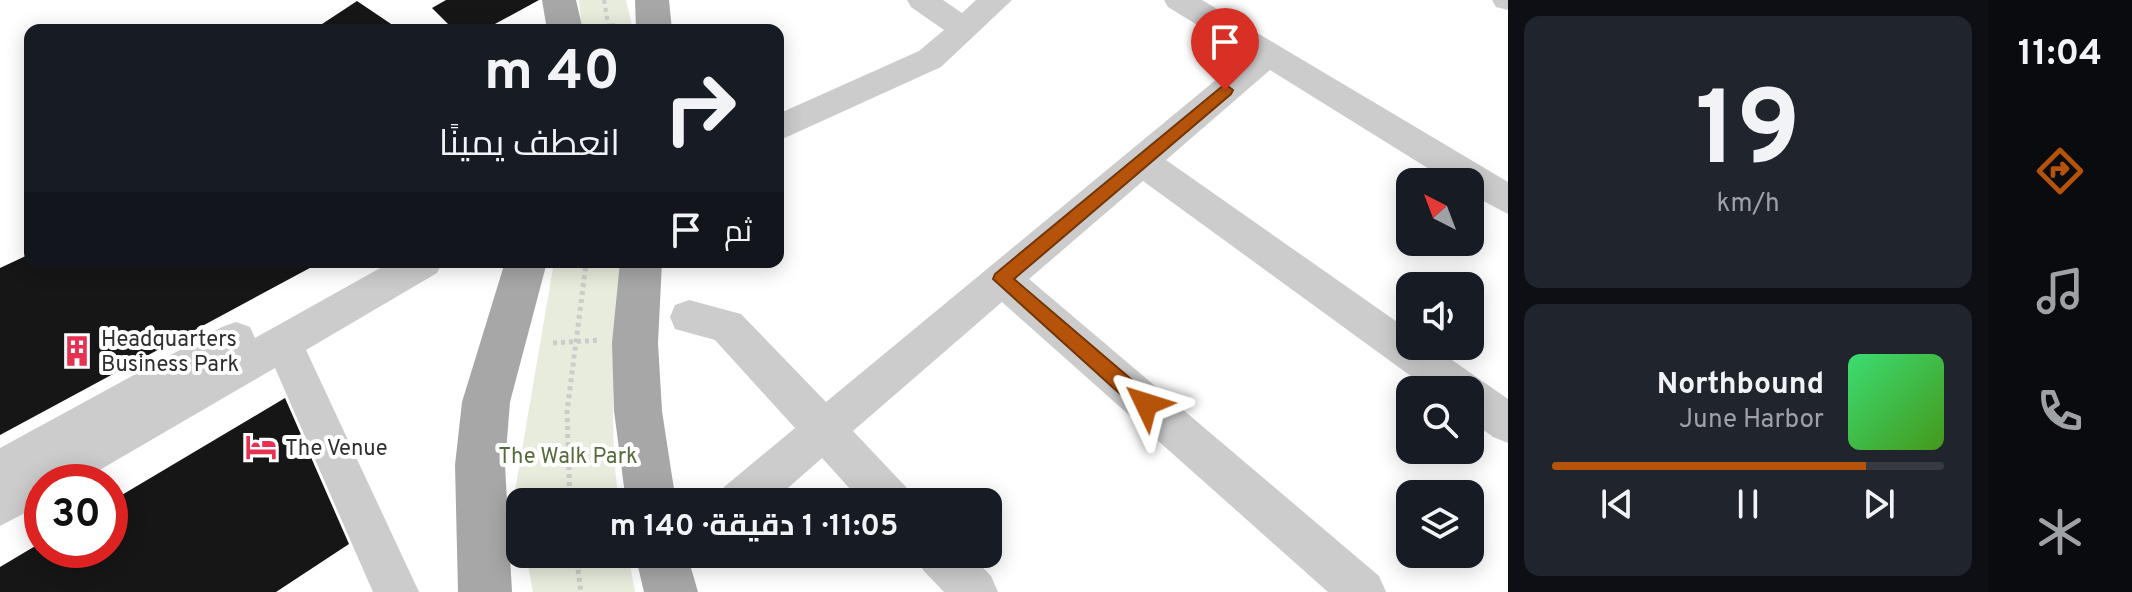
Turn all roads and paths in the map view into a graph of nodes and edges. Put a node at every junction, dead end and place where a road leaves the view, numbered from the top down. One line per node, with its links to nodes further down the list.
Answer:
1 (559, 0): 8 (main road)
2 (604, 0): 9 (path)
3 (652, 0): 10 (main road)
4 (922, 0): 11 (street)
5 (997, 0): 11 (street)
6 (1179, 0): 12 (street)
7 (1225, 0): 15 (street)
8 (576, 24)
9 (611, 24)
10 (654, 24)
11 (964, 29): 13 (street)
12 (1268, 54): 14 (street); 16 (street)
13 (784, 125)
14 (1141, 161): 22 (street); 28 (street)
15 (1508, 169)
16 (1508, 200)
17 (364, 268): 32 (street)
18 (413, 268): 25 (street)
19 (524, 268): 41 (main road)
20 (585, 268): 26 (path)
21 (641, 268): 34 (main road)
22 (1002, 279): 31 (street); 44 (street)
23 (689, 317): 31 (street)
24 (603, 340): 26 (path)
25 (283, 342): 37 (street); 40 (street)
26 (572, 342): 27 (path); 33 (path)
27 (553, 343)
28 (1442, 376)
29 (1484, 406): 30 (street)
30 (1508, 423)
31 (824, 429): 35 (street); 36 (street)
32 (0, 471)
33 (568, 488)
34 (649, 488)
35 (755, 488)
36 (878, 488)
37 (0, 504)
38 (578, 568): 42 (path)
39 (952, 568): 43 (street)
40 (396, 592)
41 (485, 592)
42 (581, 592)
43 (975, 592)
44 (1363, 592)

